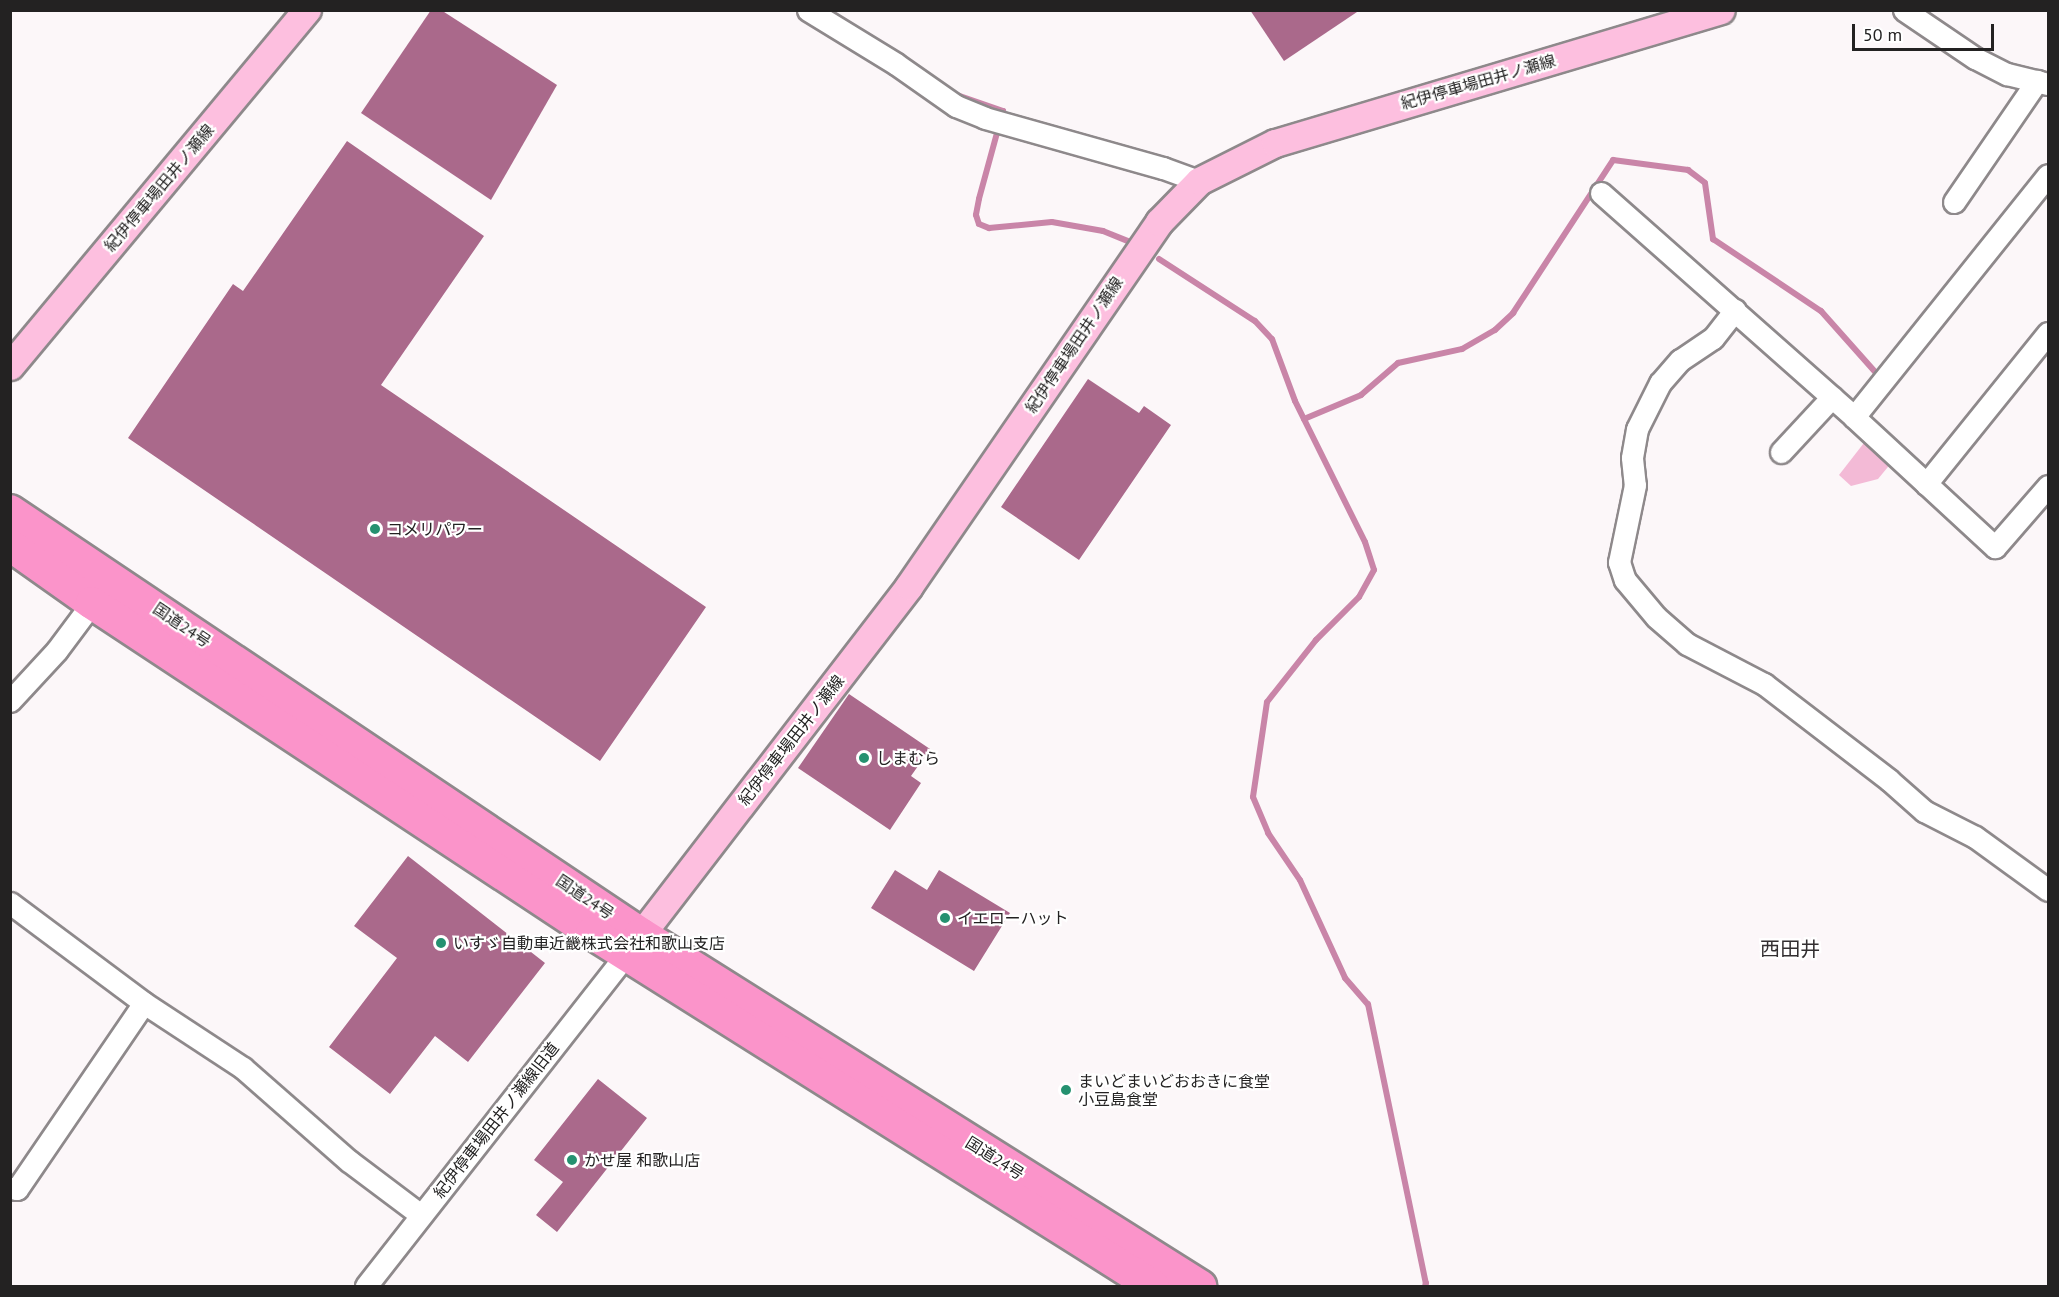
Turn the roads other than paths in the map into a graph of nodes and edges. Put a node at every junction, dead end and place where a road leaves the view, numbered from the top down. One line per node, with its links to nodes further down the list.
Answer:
1 (308, 10): 12 (main road, 紀伊停車場田井ノ瀬線)
2 (808, 10): 7 (street)
3 (1721, 10): 7 (main road, 紀伊停車場田井ノ瀬線)
4 (1904, 10): 5 (street)
5 (2043, 83): 9 (street)
6 (2049, 175): 14 (street)
7 (1199, 181): 24 (main road, 紀伊停車場田井ノ瀬線)
8 (1602, 193): 10 (street)
9 (1954, 202)
10 (1735, 310): 13 (street); 22 (street)
11 (2049, 333): 16 (street)
12 (10, 366)
13 (1832, 397): 14 (street); 15 (street)
14 (1854, 417): 16 (street)
15 (1781, 452)
16 (1926, 484): 17 (street)
17 (2049, 486)
18 (10, 511): 24 (highway, 国道24号)
19 (10, 545): 20 (highway, 国道24号)
20 (92, 603): 21 (street); 24 (highway, 国道24号)
21 (10, 701)
22 (2049, 890)
23 (10, 903): 25 (street)
24 (633, 944): 27 (street, 紀伊停車場田井ノ瀬線旧道); 29 (highway, 国道24号); 30 (highway, 国道24号)
25 (144, 1003): 26 (street); 27 (street)
26 (10, 1188)
27 (421, 1215): 28 (street, 紀伊停車場田井ノ瀬線旧道)
28 (366, 1287)
29 (1153, 1287)
30 (1200, 1287)

